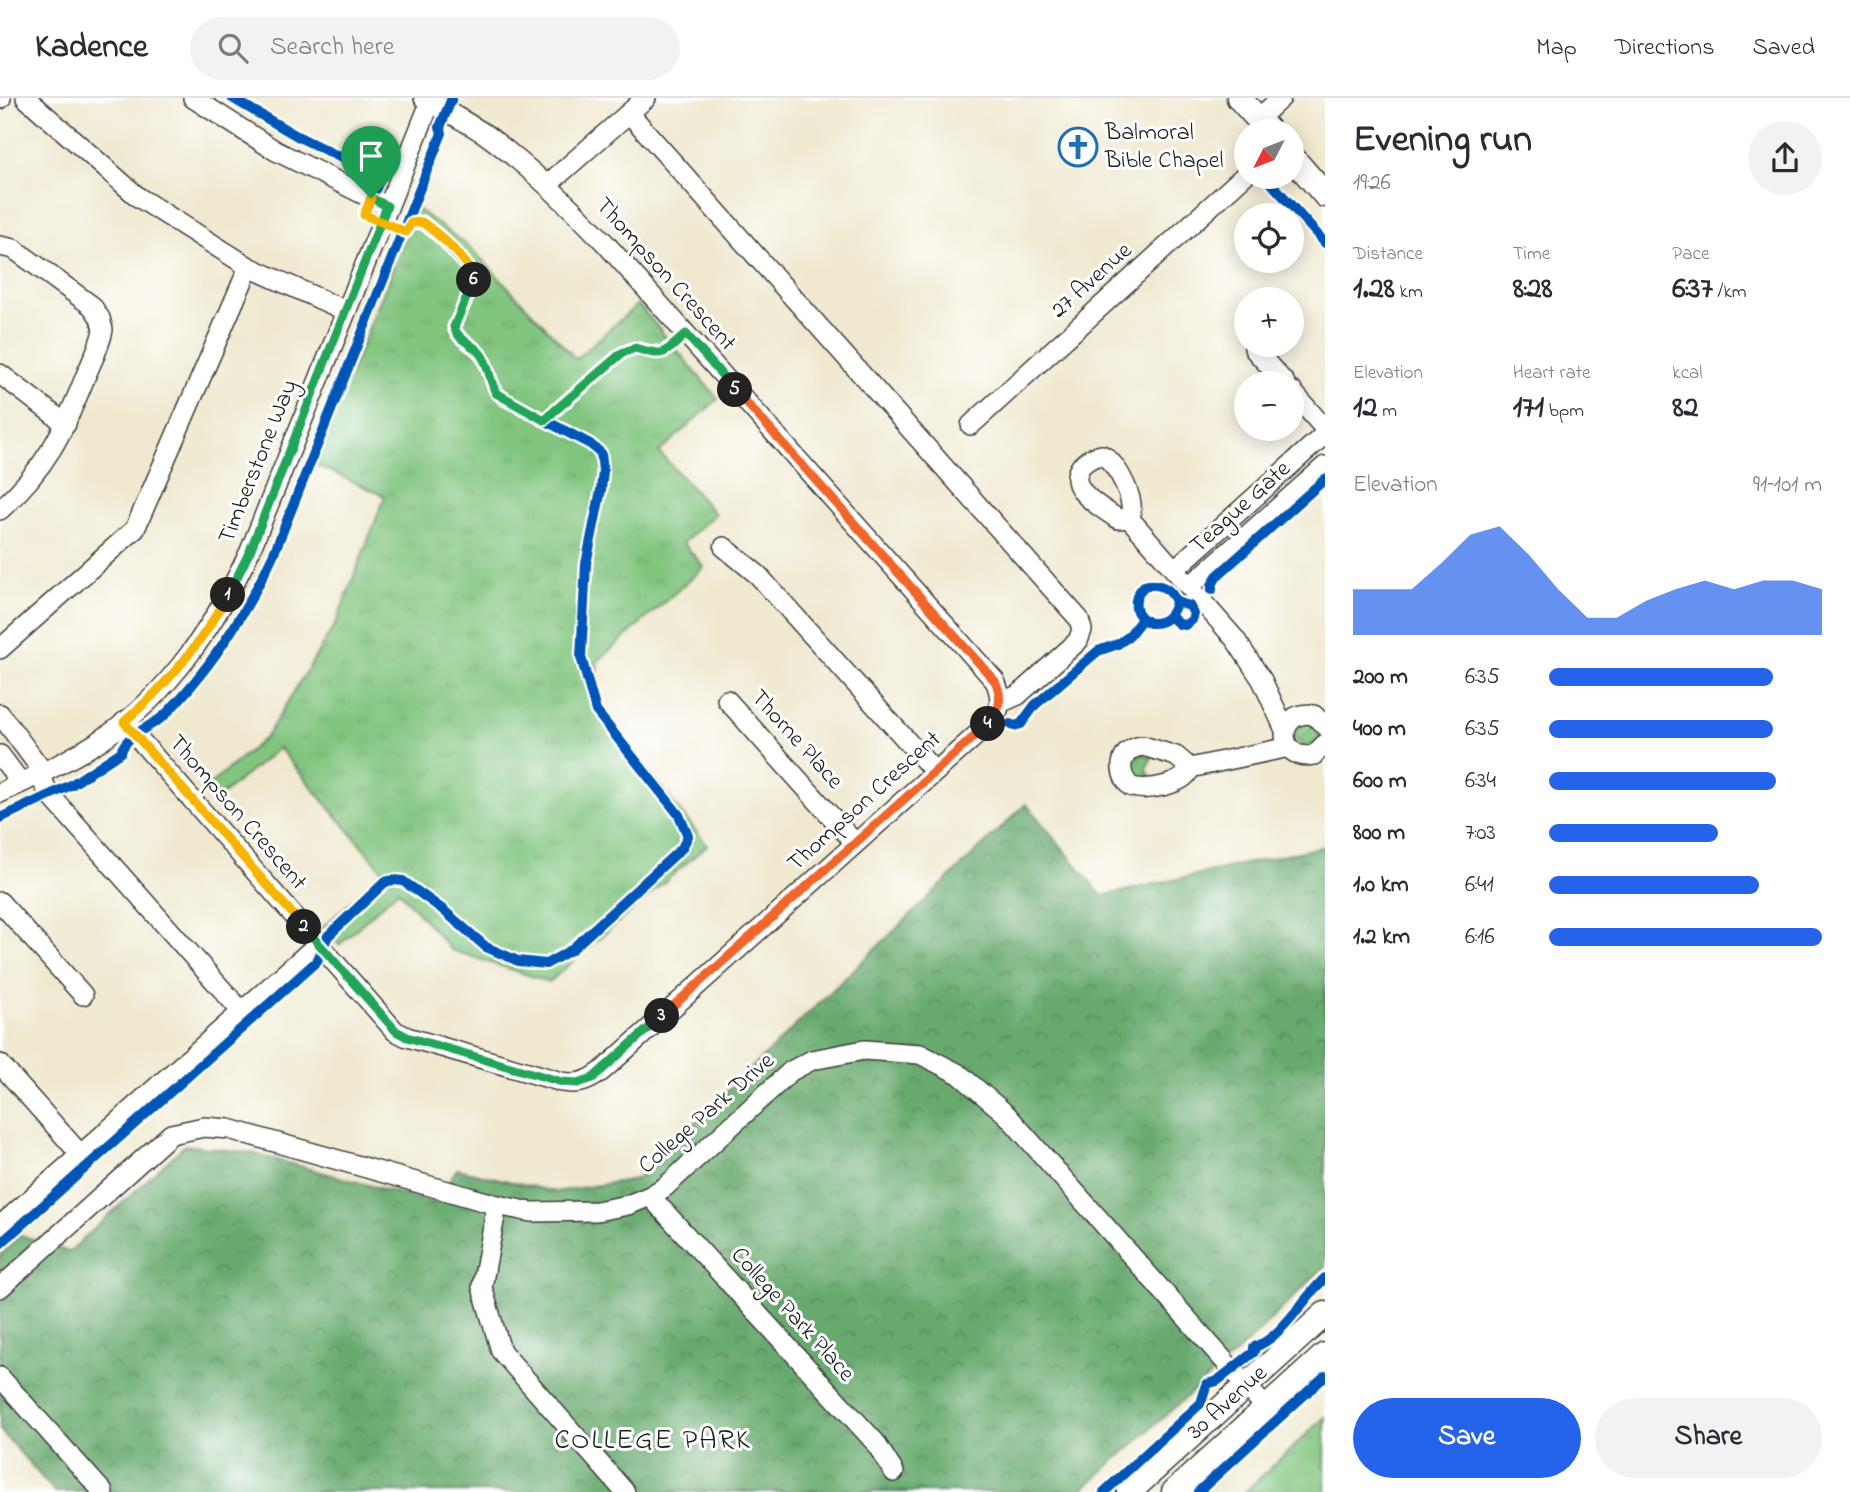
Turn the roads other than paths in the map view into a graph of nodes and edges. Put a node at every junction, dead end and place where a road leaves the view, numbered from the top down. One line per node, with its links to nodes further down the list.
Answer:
1 (26, 98): 16 (street)
2 (193, 98): 14 (street)
3 (646, 98): 7 (street)
4 (1239, 98): 8 (main road)
5 (1281, 98): 9 (street)
6 (429, 99): 11 (street, Thompson Crescent); 14 (street, Timberstone Way)
7 (629, 113): 11 (street); 33 (street)
8 (1258, 119)
9 (1267, 119)
10 (1304, 171): 13 (main road)
11 (547, 185): 33 (street, Thompson Crescent)
12 (1234, 185): 23 (street, 27 Avenue)
13 (1325, 195)
14 (387, 206): 17 (street, Timberstone Way)
15 (0, 246): 22 (street)
16 (248, 267): 17 (street); 31 (street)
17 (346, 312): 35 (street, Timberstone Way)
18 (1261, 357): 19 (street)
19 (1273, 371)
20 (0, 374): 22 (street)
21 (1304, 406): 24 (street)
22 (66, 424): 26 (street)
23 (971, 425)
24 (1325, 431): 29 (street, Teague Gate)
25 (1325, 466): 30 (street, Teague Gate)
26 (0, 510)
27 (1129, 518): 29 (street)
28 (724, 547): 41 (street)
29 (1175, 569): 30 (street)
30 (1190, 586): 37 (street)
31 (0, 649)
32 (727, 700): 44 (street, Thorne Place)
33 (1000, 703): 41 (street, Thompson Crescent)
34 (0, 714): 42 (street)
35 (124, 722): 42 (street, Timberstone Way); 46 (street, Thompson Crescent)
36 (1325, 726): 37 (street)
37 (1287, 738): 38 (street); 40 (street)
38 (1325, 744)
39 (0, 755): 42 (street)
40 (1190, 768)
41 (934, 772): 44 (street, Thompson Crescent)
42 (35, 777): 43 (street, Timberstone Way); 48 (street)
43 (0, 793)
44 (855, 844): 46 (street, Thompson Crescent)
45 (0, 902): 47 (street)
46 (318, 944): 48 (street)
47 (83, 995)
48 (242, 1012): 50 (street)
49 (0, 1064): 50 (street)
50 (80, 1154): 53 (street)
51 (650, 1196): 52 (street, College Park Drive); 58 (street, College Park Drive); 60 (street, College Park Place)
52 (497, 1205): 54 (street, College Park Drive); 62 (street)
53 (0, 1226)
54 (0, 1288)
55 (1325, 1314): 58 (main road, 30 Avenue)
56 (1325, 1354): 59 (main road, 30 Avenue)
57 (0, 1377): 61 (street)
58 (1247, 1387): 59 (street, College Park Drive); 63 (main road, 30 Avenue)
59 (1267, 1409): 64 (main road, 30 Avenue)
60 (894, 1472)
61 (103, 1492)
62 (625, 1492)
63 (1129, 1492)
64 (1174, 1492)

